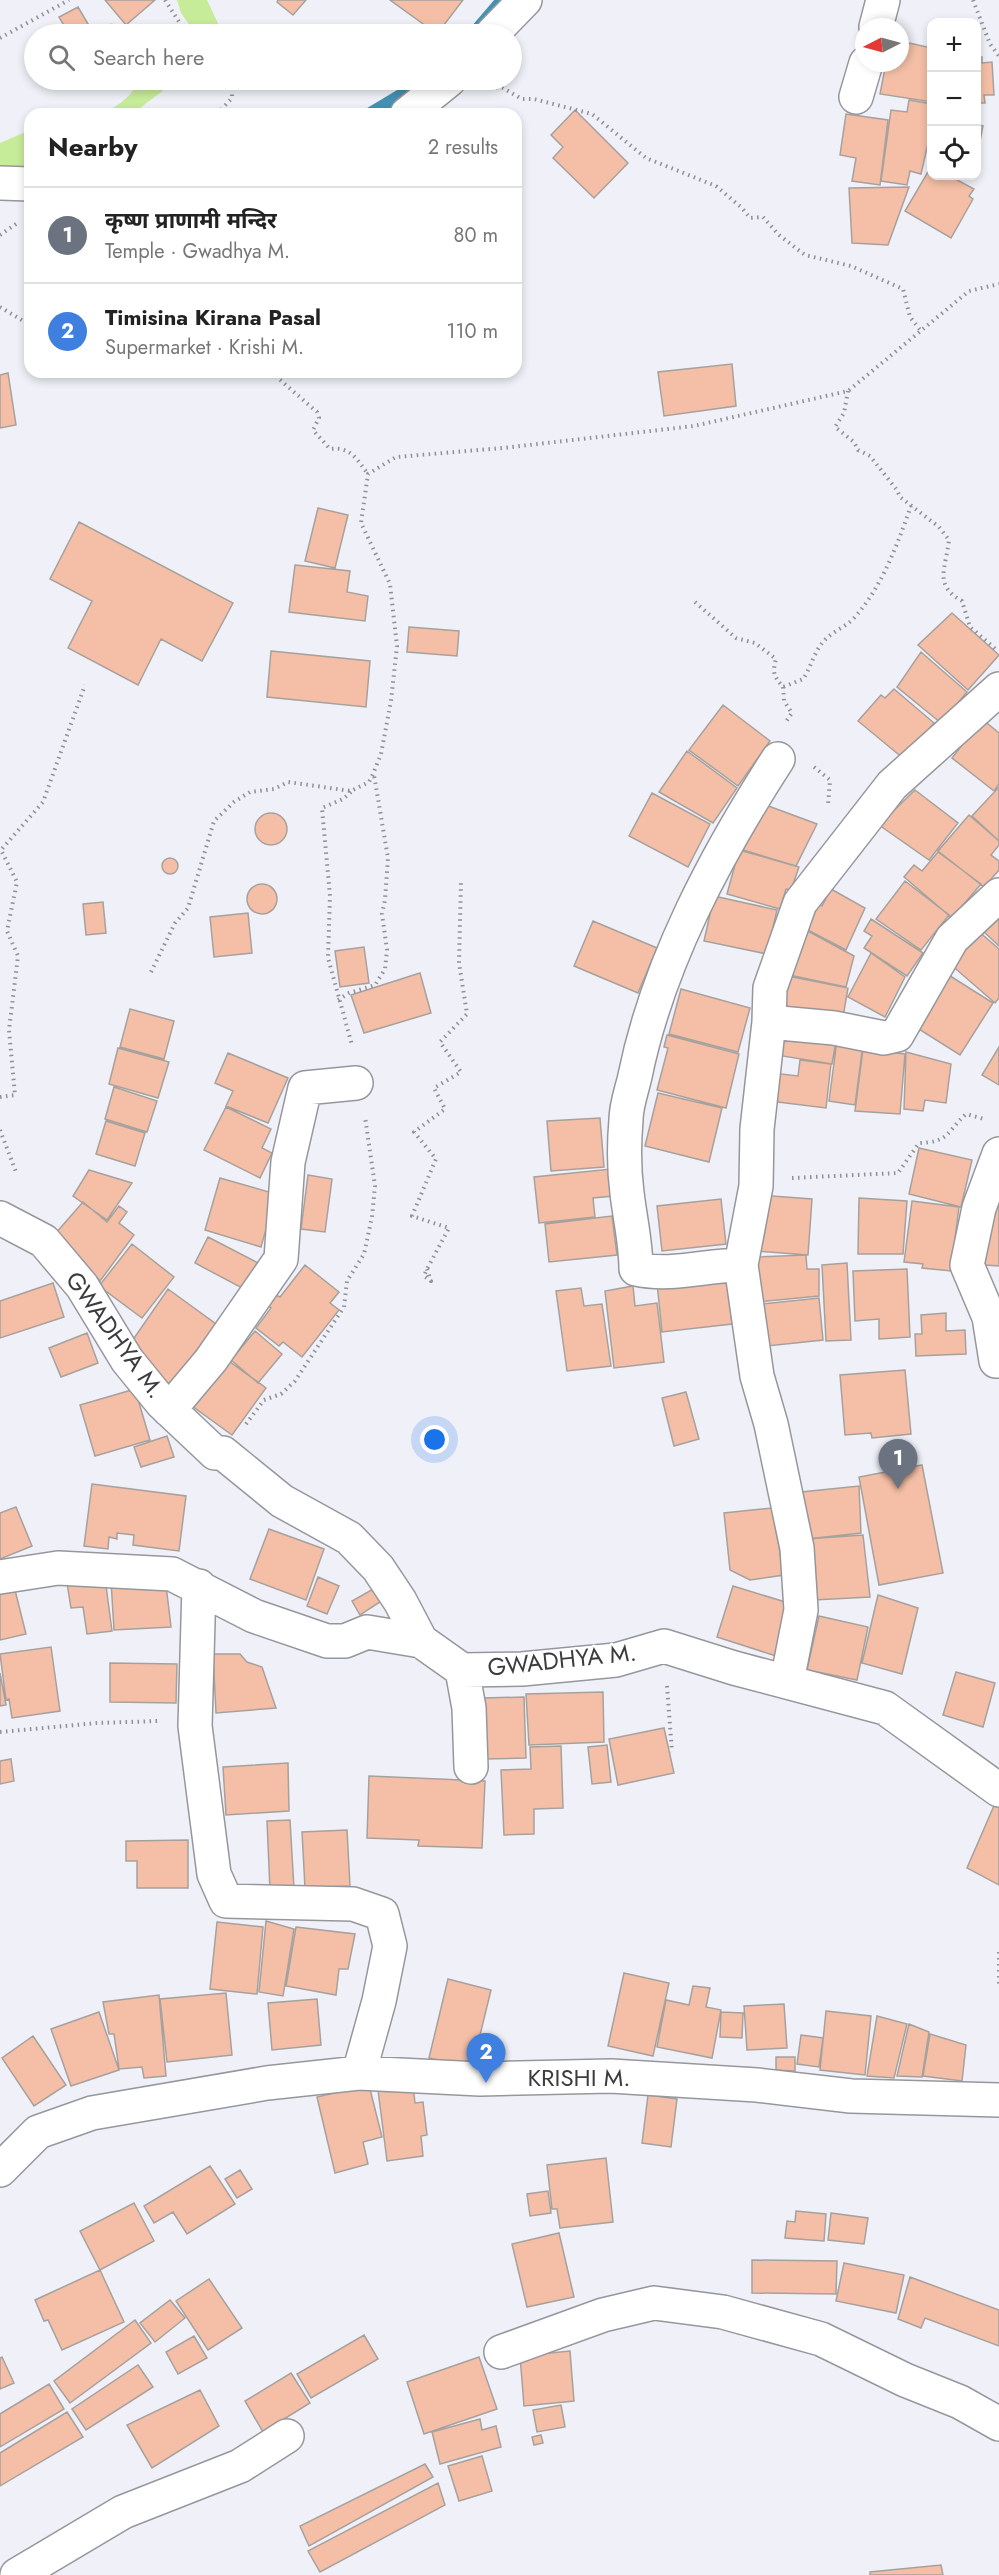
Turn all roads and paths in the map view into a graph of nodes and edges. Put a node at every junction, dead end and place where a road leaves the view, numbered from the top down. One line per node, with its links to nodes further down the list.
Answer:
1 (69, 0): 7 (path)
2 (165, 0): 8 (path)
3 (525, 0): 9 (street)
4 (883, 0): 6 (street)
5 (973, 0): 12 (path)
6 (878, 18)
7 (25, 24)
8 (180, 24)
9 (502, 24)
10 (24, 25): 11 (path)
11 (0, 38)
12 (999, 56)
13 (863, 72): 19 (street)
14 (232, 90): 20 (path)
15 (437, 90): 21 (street)
16 (445, 90): 17 (path)
17 (457, 90)
18 (506, 90): 29 (path)
19 (856, 97)
20 (223, 108)
21 (414, 108)
22 (0, 183): 23 (street)
23 (24, 184)
24 (20, 221): 25 (path)
25 (0, 235)
26 (999, 284): 29 (path)
27 (0, 307): 28 (path)
28 (24, 321)
29 (921, 332): 31 (path)
30 (278, 378): 32 (path)
31 (848, 391): 32 (path); 33 (path)
32 (368, 474): 39 (path)
33 (911, 506): 34 (path); 35 (path)
34 (695, 602)
35 (999, 651)
36 (85, 685): 46 (path)
37 (999, 689): 44 (street)
38 (778, 759): 52 (street)
39 (374, 774): 42 (path); 43 (path)
40 (461, 881): 53 (path)
41 (999, 895): 44 (street)
42 (151, 972)
43 (338, 1000)
44 (769, 1022): 50 (street)
45 (356, 1083): 55 (street)
46 (0, 1097)
47 (0, 1130): 49 (path)
48 (994, 1139): 50 (path); 54 (street)
49 (16, 1172)
50 (756, 1185): 52 (street)
51 (0, 1218): 55 (street, GWADHYA M.)
52 (741, 1265): 61 (street)
53 (428, 1269)
54 (999, 1361)
55 (169, 1410): 58 (street, GWADHYA M.)
56 (0, 1577): 57 (street)
57 (199, 1586): 58 (street); 62 (street)
58 (421, 1641): 60 (street, GWADHYA M.)
59 (664, 1646): 60 (street, GWADHYA M.); 61 (street, GWADHYA M.); 64 (path)
60 (462, 1670): 65 (street)
61 (787, 1681): 66 (street, GWADHYA M.)
62 (195, 1726): 63 (path); 69 (street)
63 (0, 1732)
64 (672, 1752)
65 (471, 1767)
66 (999, 1790)
67 (999, 1952): 68 (path)
68 (999, 1988)
69 (359, 2073): 70 (street, KRISHI M.); 71 (street, KRISHI M.)
70 (999, 2100)
71 (0, 2170)
72 (501, 2352): 73 (street)
73 (999, 2424)
74 (287, 2436): 75 (street)
75 (17, 2575)

